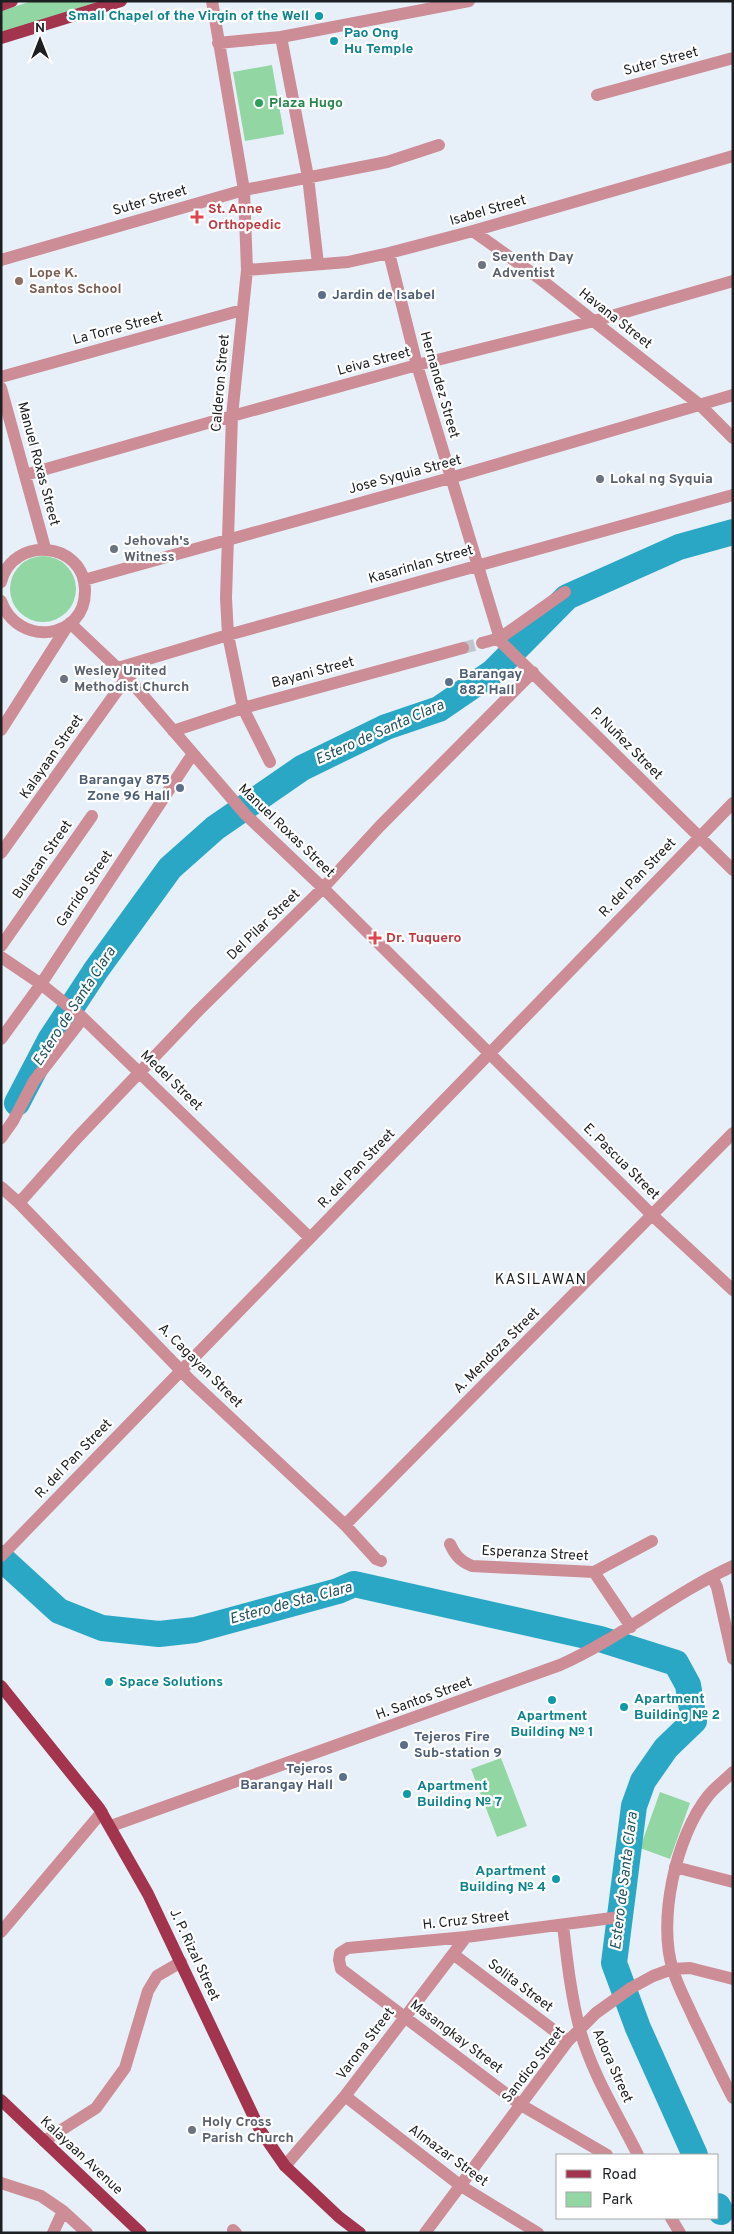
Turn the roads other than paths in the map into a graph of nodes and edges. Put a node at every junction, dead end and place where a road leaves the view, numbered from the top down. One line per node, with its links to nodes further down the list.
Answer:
1 (12, 1): 5 (main road)
2 (121, 1): 7 (main road)
3 (212, 1): 8 (street, Calderon Street)
4 (469, 1): 6 (street)
5 (1, 5)
6 (281, 37): 8 (street); 13 (street)
7 (1, 38)
8 (218, 44): 14 (street, Calderon Street)
9 (733, 58): 10 (street, Suter Street)
10 (598, 95)
11 (439, 145): 13 (street)
12 (733, 156): 15 (street, Isabel Street)
13 (308, 177): 14 (street, Suter Street); 18 (street)
14 (244, 190): 17 (street, Suter Street); 19 (street, Calderon Street)
15 (473, 231): 16 (street, Isabel Street); 22 (street, Havana Street)
16 (389, 253): 18 (street, Isabel Street); 23 (street, Hernandez Street)
17 (1, 260)
18 (318, 264): 19 (street, Isabel Street)
19 (247, 270): 21 (street, Calderon Street)
20 (733, 281): 22 (street, Leiva Street)
21 (242, 310): 24 (street, La Torre Street); 28 (street, Calderon Street)
22 (594, 321): 23 (street, Leiva Street); 27 (street, Havana Street)
23 (417, 365): 28 (street, Leiva Street); 31 (street, Hernandez Street)
24 (1, 377)
25 (1, 388): 30 (street, Manuel Roxas Street)
26 (733, 395): 27 (street, Jose Syquia Street)
27 (700, 405): 29 (street, Havana Street); 31 (street, Jose Syquia Street)
28 (232, 416): 30 (street, Leiva Street); 33 (street, Calderon Street)
29 (733, 438)
30 (25, 475): 34 (street, Manuel Roxas Street)
31 (450, 478): 33 (street, Jose Syquia Street); 35 (street, Hernandez Street)
32 (733, 495): 35 (street, Kasarinlan Street)
33 (228, 538): 36 (street, Jose Syquia Street); 41 (street, Calderon Street)
34 (45, 548): 36 (street); 37 (street)
35 (477, 565): 41 (street, Kasarinlan Street); 42 (street, Hernandez Street)
36 (84, 580): 40 (street)
37 (1, 582)
38 (565, 592): 42 (street)
39 (1, 601): 40 (street)
40 (69, 624): 45 (street, Manuel Roxas Street); 49 (street)
41 (228, 635): 45 (street, Kasarinlan Street); 48 (street, Calderon Street)
42 (501, 640): 43 (street); 46 (street, P. Nuñez Street)
43 (482, 643)
44 (463, 648): 48 (street, Bayani Street)
45 (118, 668): 47 (street, Manuel Roxas Street)
46 (533, 672): 55 (street, P. Nuñez Street); 58 (street, Del Pilar Street)
47 (127, 678): 50 (street, Manuel Roxas Street); 56 (street, Kalayaan Street)
48 (243, 708): 50 (street, Bayani Street); 52 (street, Calderon Street)
49 (1, 730)
50 (173, 732): 51 (street, Manuel Roxas Street)
51 (192, 755): 58 (street, Manuel Roxas Street); 61 (street, Garrido Street)
52 (270, 762)
53 (733, 803): 55 (street, R. del Pan Street)
54 (92, 816): 59 (street, Bulacan Street)
55 (699, 838): 57 (street, P. Nuñez Street); 64 (street, R. del Pan Street)
56 (1, 853)
57 (733, 870)
58 (323, 888): 64 (street, Manuel Roxas Street); 65 (street, Del Pilar Street)
59 (1, 946)
60 (1, 957): 61 (street, Medel Street)
61 (41, 984): 62 (street, Medel Street); 63 (street, Garrido Street)
62 (81, 1017): 65 (street, Medel Street); 67 (street)
63 (1, 1039)
64 (490, 1053): 70 (street, E. Pascua Street); 71 (street, R. del Pan Street)
65 (141, 1072): 69 (street, Del Pilar Street); 71 (street, Medel Street)
66 (733, 1133): 70 (street, A. Mendoza Street)
67 (1, 1138)
68 (1, 1187): 69 (street, A. Cagayan Street)
69 (19, 1203): 73 (street, A. Cagayan Street)
70 (652, 1215): 72 (street, E. Pascua Street); 74 (street, A. Mendoza Street)
71 (310, 1238): 73 (street, R. del Pan Street)
72 (733, 1290)
73 (182, 1371): 74 (street, A. Cagayan Street); 77 (street, R. del Pan Street)
74 (345, 1525): 78 (street, A. Cagayan Street)
75 (652, 1541): 80 (street, Esperanza Street)
76 (450, 1544): 80 (street, Esperanza Street)
77 (5, 1547)
78 (381, 1561)
79 (733, 1566): 81 (street, H. Santos Street)
80 (594, 1572): 82 (street)
81 (712, 1577): 82 (street, H. Santos Street); 83 (street)
82 (631, 1627): 89 (street, H. Santos Street)
83 (733, 1658)
84 (1, 1686): 88 (main road, J. P. Rizal Street)
85 (733, 1772): 86 (street)
86 (720, 1784): 87 (street); 90 (street)
87 (733, 1788)
88 (102, 1812): 89 (main road, J. P. Rizal Street); 94 (street)
89 (111, 1826): 97 (main road, J. P. Rizal Street)
90 (675, 1867): 91 (street); 99 (street)
91 (733, 1882)
92 (612, 1918): 93 (street, H. Cruz Street)
93 (563, 1925): 95 (street, H. Cruz Street); 102 (street, Adora Street)
94 (1, 1932)
95 (466, 1937): 96 (street, Varona Street); 98 (street, H. Cruz Street)
96 (453, 1954): 101 (street, Varona Street); 103 (street, Solita Street)
97 (181, 1962): 109 (street); 112 (main road, J. P. Rizal Street)
98 (341, 1969): 101 (street, Masangkay Street)
99 (672, 1969): 100 (street, Sandico Street); 102 (street, Sandico Street); 104 (street)
100 (733, 1979)
101 (405, 2018): 105 (street, Varona Street); 108 (street, Masangkay Street)
102 (580, 2031): 103 (street, Sandico Street); 111 (street, Adora Street)
103 (568, 2041): 108 (street, Sandico Street)
104 (727, 2078): 106 (street)
105 (345, 2096): 112 (street, Varona Street); 114 (street, Almazar Street)
106 (733, 2098)
107 (1, 2100): 109 (main road, Kalayaan Avenue)
108 (521, 2105): 110 (street, Masangkay Street); 114 (street, Sandico Street)
109 (44, 2141): 120 (main road, Kalayaan Avenue)
110 (605, 2154)
111 (638, 2154)
112 (285, 2166): 117 (main road, J. P. Rizal Street)
113 (1, 2183): 115 (street)
114 (461, 2186): 121 (street, Sandico Street); 122 (street, Almazar Street)
115 (64, 2210): 118 (street); 119 (street)
116 (672, 2219): 123 (street)
117 (356, 2232)
118 (53, 2233)
119 (87, 2233)
120 (141, 2233)
121 (424, 2233)
122 (538, 2233)
123 (680, 2233)

